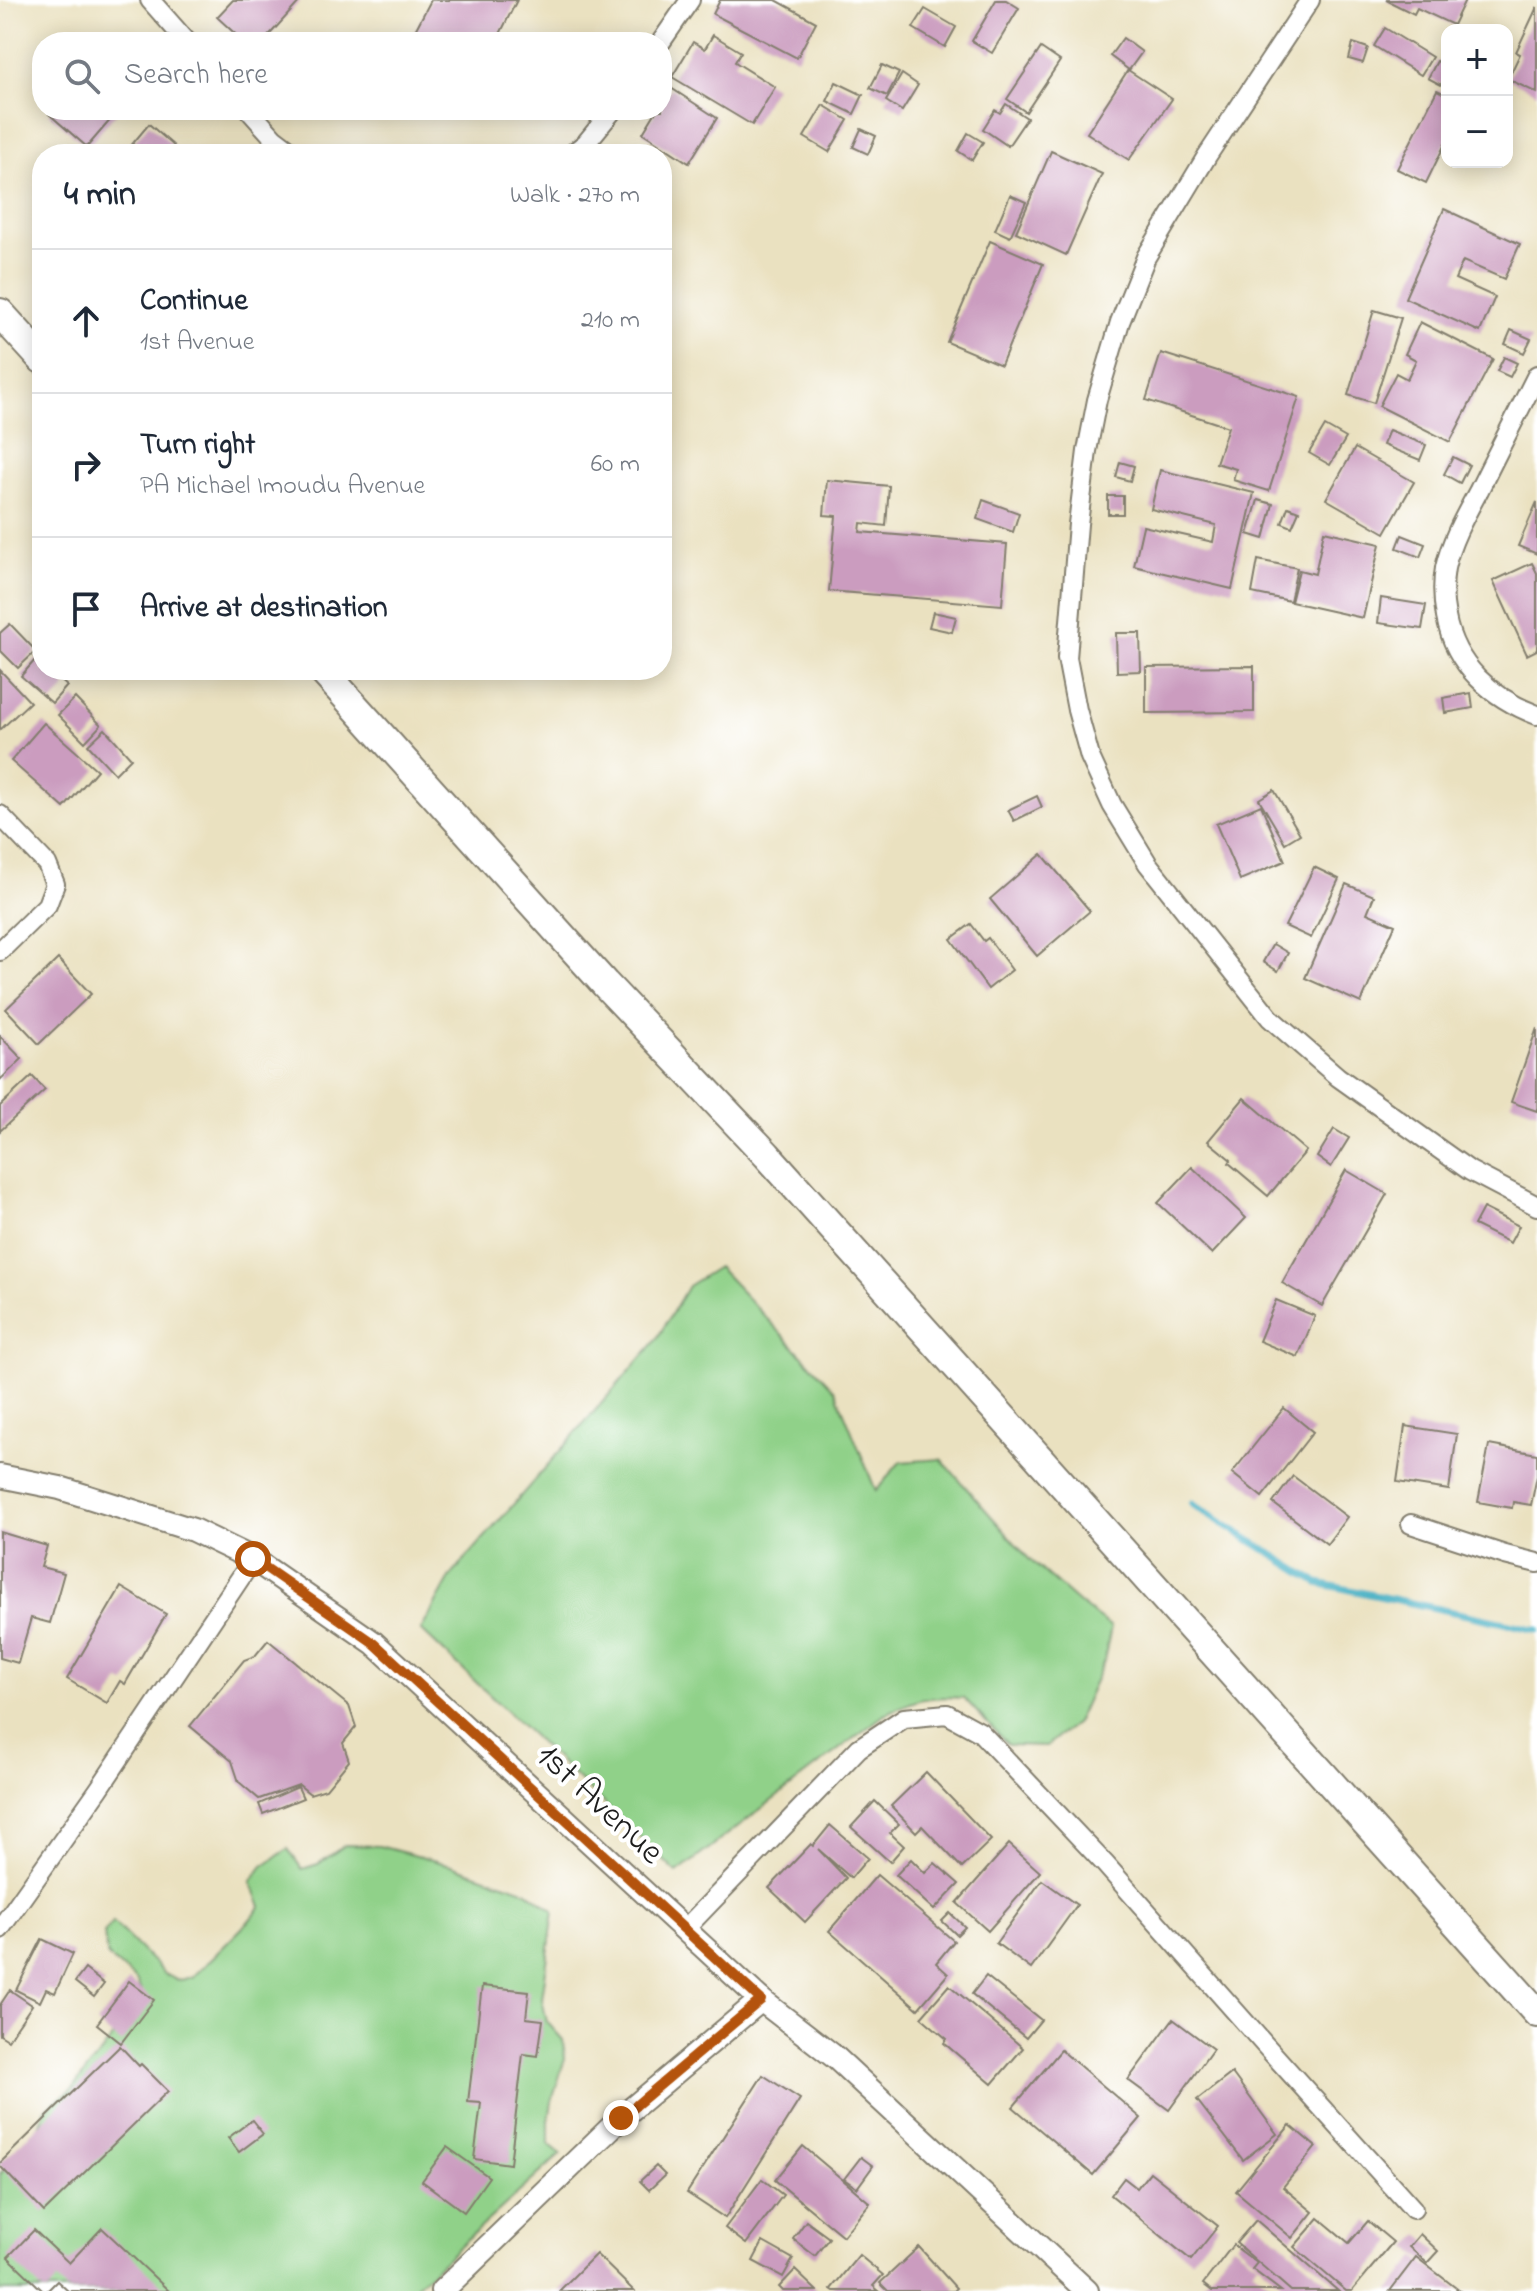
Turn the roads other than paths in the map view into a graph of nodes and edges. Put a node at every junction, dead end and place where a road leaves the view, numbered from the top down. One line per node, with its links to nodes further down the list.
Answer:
1 (150, 0): 4 (street)
2 (690, 0): 5 (street)
3 (1310, 0): 17 (street)
4 (178, 32)
5 (668, 32)
6 (258, 120): 8 (street)
7 (605, 120): 9 (street)
8 (282, 144)
9 (585, 144)
10 (0, 313): 11 (main road)
11 (32, 348)
12 (1537, 375): 14 (street)
13 (331, 680): 25 (main road)
14 (1537, 715)
15 (0, 815): 16 (street)
16 (0, 951)
17 (1537, 1206)
18 (0, 1476): 20 (street, 1st Avenue)
19 (1411, 1524): 21 (street)
20 (253, 1559): 22 (street); 23 (street, 1st Avenue)
21 (1537, 1563)
22 (0, 1929)
23 (684, 1930): 24 (street, 1st Avenue); 26 (street)
24 (761, 2000): 27 (street); 28 (street, 1st Avenue)
25 (1537, 2013)
26 (1413, 2209)
27 (442, 2291)
28 (1087, 2291)

